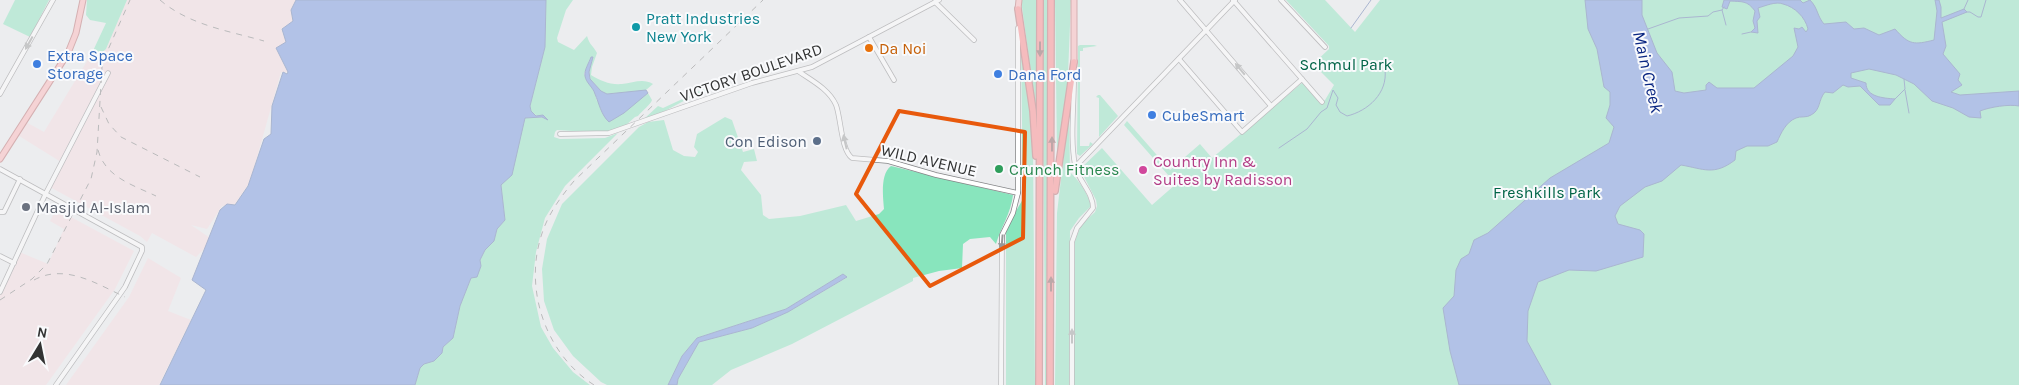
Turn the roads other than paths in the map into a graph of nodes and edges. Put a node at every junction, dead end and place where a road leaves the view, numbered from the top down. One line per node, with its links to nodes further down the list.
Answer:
1 (53, 0): 22 (street, one-way to 22)
2 (83, 0): 26 (main road)
3 (1019, 0): 11 (main road)
4 (1040, 0): 34 (highway, one-way to 34)
5 (1052, 0): 32 (highway, one-way to 5)
6 (1074, 0): 17 (main road)
7 (1180, 0): 12 (street)
8 (1234, 0): 12 (street); 20 (street)
9 (1281, 0): 15 (street)
10 (937, 1): 13 (street, VICTORY BOULEVARD); 14 (street)
11 (1018, 9): 31 (street); 34 (highway)
12 (1207, 30): 16 (street); 24 (street, one-way to 12)
13 (869, 37): 18 (street, VICTORY BOULEVARD); 21 (street)
14 (974, 40)
15 (1325, 47)
16 (1179, 60): 24 (street); 27 (street)
17 (1074, 62): 27 (street); 32 (highway)
18 (798, 70): 25 (street, VICTORY BOULEVARD); 31 (street, WILD AVENUE, one-way to 18)
19 (108, 73): 30 (street)
20 (1302, 79): 23 (street); 24 (street)
21 (894, 80)
22 (0, 94)
23 (1322, 102)
24 (1271, 106)
25 (560, 134)
26 (0, 159)
27 (1075, 168): 42 (street, one-way to 27)
28 (0, 169): 29 (street)
29 (20, 179): 30 (street); 33 (street)
30 (46, 192): 36 (street); 38 (street)
31 (1018, 195): 39 (street, one-way to 39)
32 (1051, 210): 41 (highway, one-way to 32)
33 (0, 212)
34 (1040, 237): 40 (highway)
35 (0, 256): 36 (street)
36 (14, 263): 37 (street)
37 (0, 292)
38 (56, 385)
39 (1001, 385)
40 (1039, 385)
41 (1050, 385)
42 (1072, 385)

